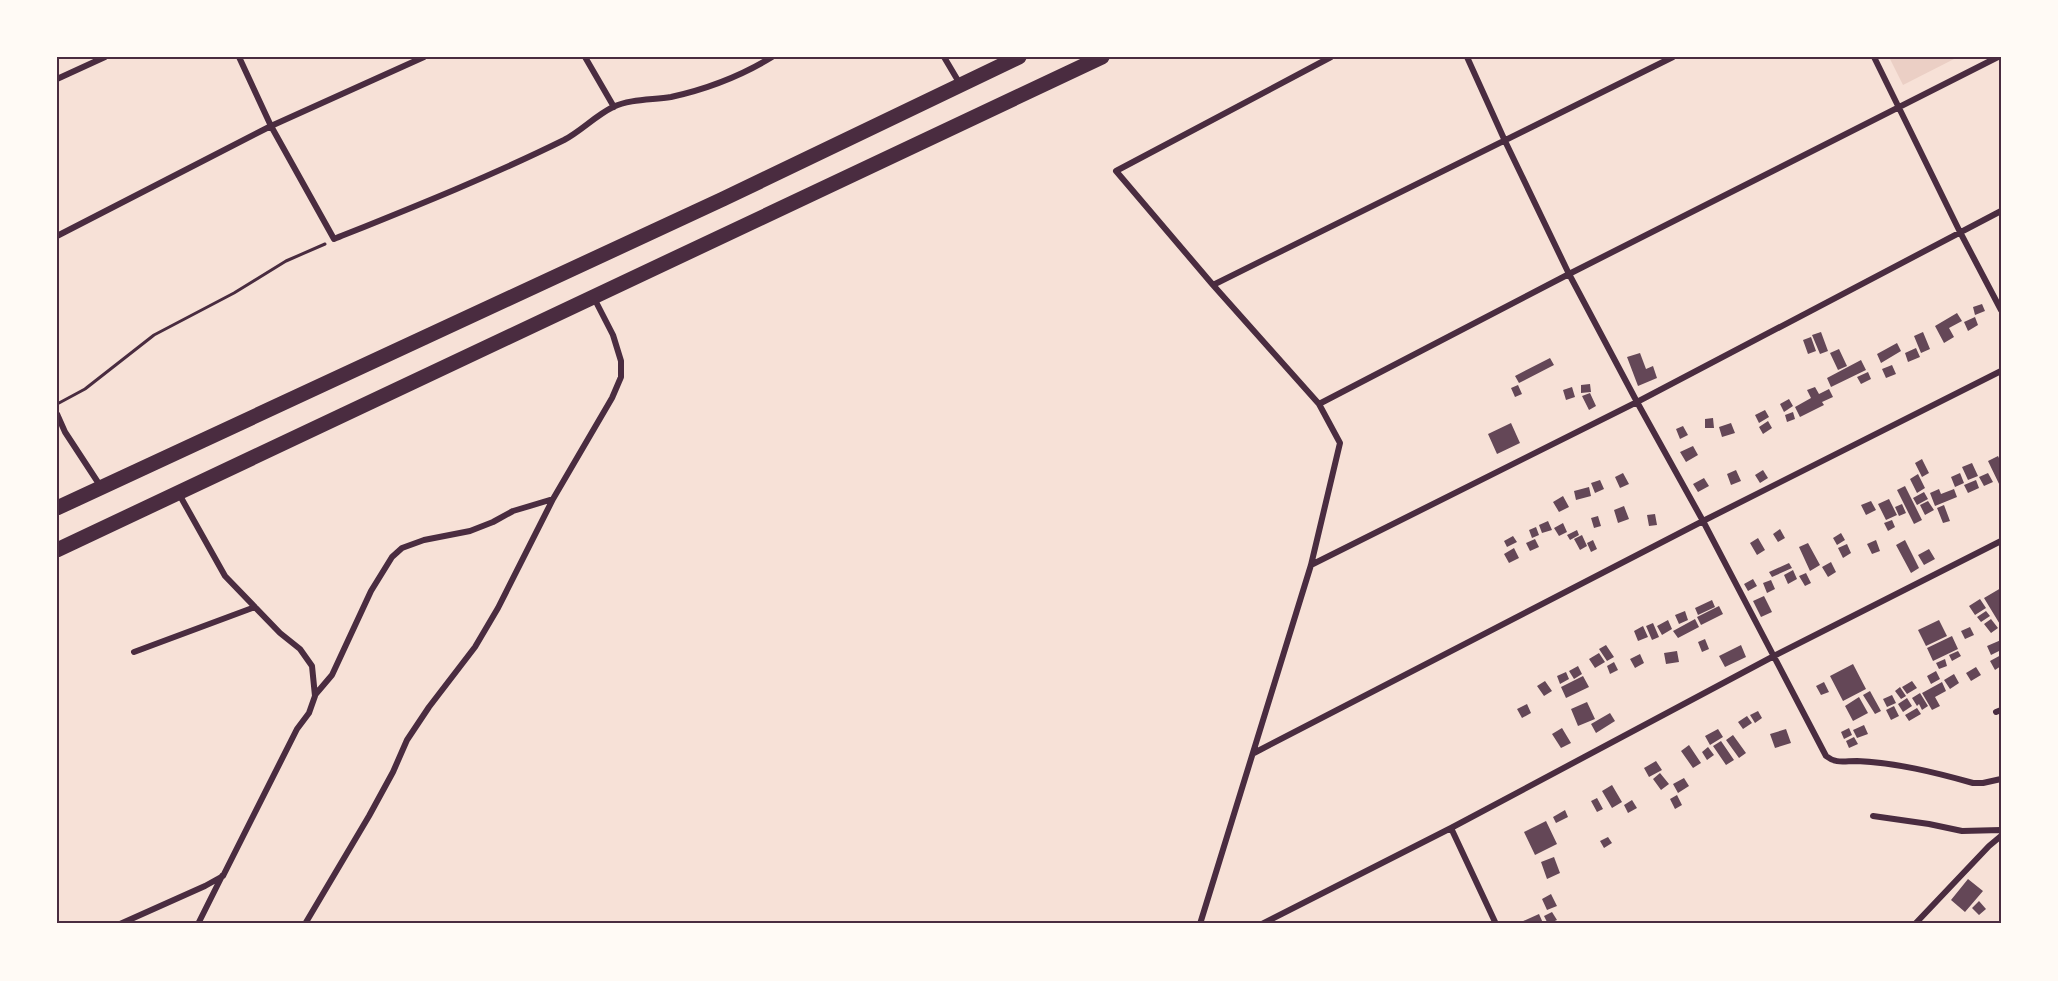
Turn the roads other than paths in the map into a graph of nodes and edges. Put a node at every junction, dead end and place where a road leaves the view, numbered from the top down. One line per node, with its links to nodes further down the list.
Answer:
1 (105, 57): 14 (street)
2 (239, 57): 18 (street)
3 (424, 57): 18 (street)
4 (585, 57): 16 (street)
5 (772, 57): 16 (street)
6 (944, 57): 15 (street)
7 (1019, 57): 15 (main road)
8 (1102, 57): 25 (main road)
9 (1331, 57): 24 (street)
10 (1467, 57): 19 (street)
11 (1673, 57): 19 (street)
12 (1874, 57): 17 (street)
13 (1998, 57): 17 (street)
14 (57, 80)
15 (960, 84): 31 (main road)
16 (614, 107): 18 (street)
17 (1899, 109): 21 (street); 23 (street)
18 (271, 126): 22 (street)
19 (1504, 141): 23 (street); 24 (street)
20 (2001, 211): 21 (street)
21 (1960, 232): 26 (street); 28 (street)
22 (57, 236)
23 (1569, 274): 28 (street); 29 (street)
24 (1213, 285): 29 (street)
25 (593, 297): 32 (main road); 33 (street)
26 (2001, 310)
27 (2001, 371): 35 (street)
28 (1636, 402): 35 (street); 38 (street)
29 (1319, 404): 38 (street)
30 (57, 414): 31 (street)
31 (101, 487): 34 (main road)
32 (178, 493): 37 (main road); 39 (street)
33 (553, 499): 42 (street); 52 (street)
34 (57, 508)
35 (1703, 521): 41 (street); 43 (street)
36 (2001, 541): 41 (street)
37 (57, 550)
38 (1311, 565): 43 (street)
39 (255, 606): 40 (street); 42 (street)
40 (134, 652)
41 (1774, 656): 44 (street); 46 (street)
42 (315, 696): 49 (street)
43 (1254, 753): 53 (street)
44 (2001, 779)
45 (1873, 816): 47 (street)
46 (1451, 828): 54 (street); 55 (street)
47 (2001, 830)
48 (2001, 836): 56 (street)
49 (223, 876): 50 (street); 51 (street)
50 (120, 924)
51 (198, 924)
52 (306, 924)
53 (1200, 924)
54 (1262, 924)
55 (1496, 924)
56 (1915, 924)

